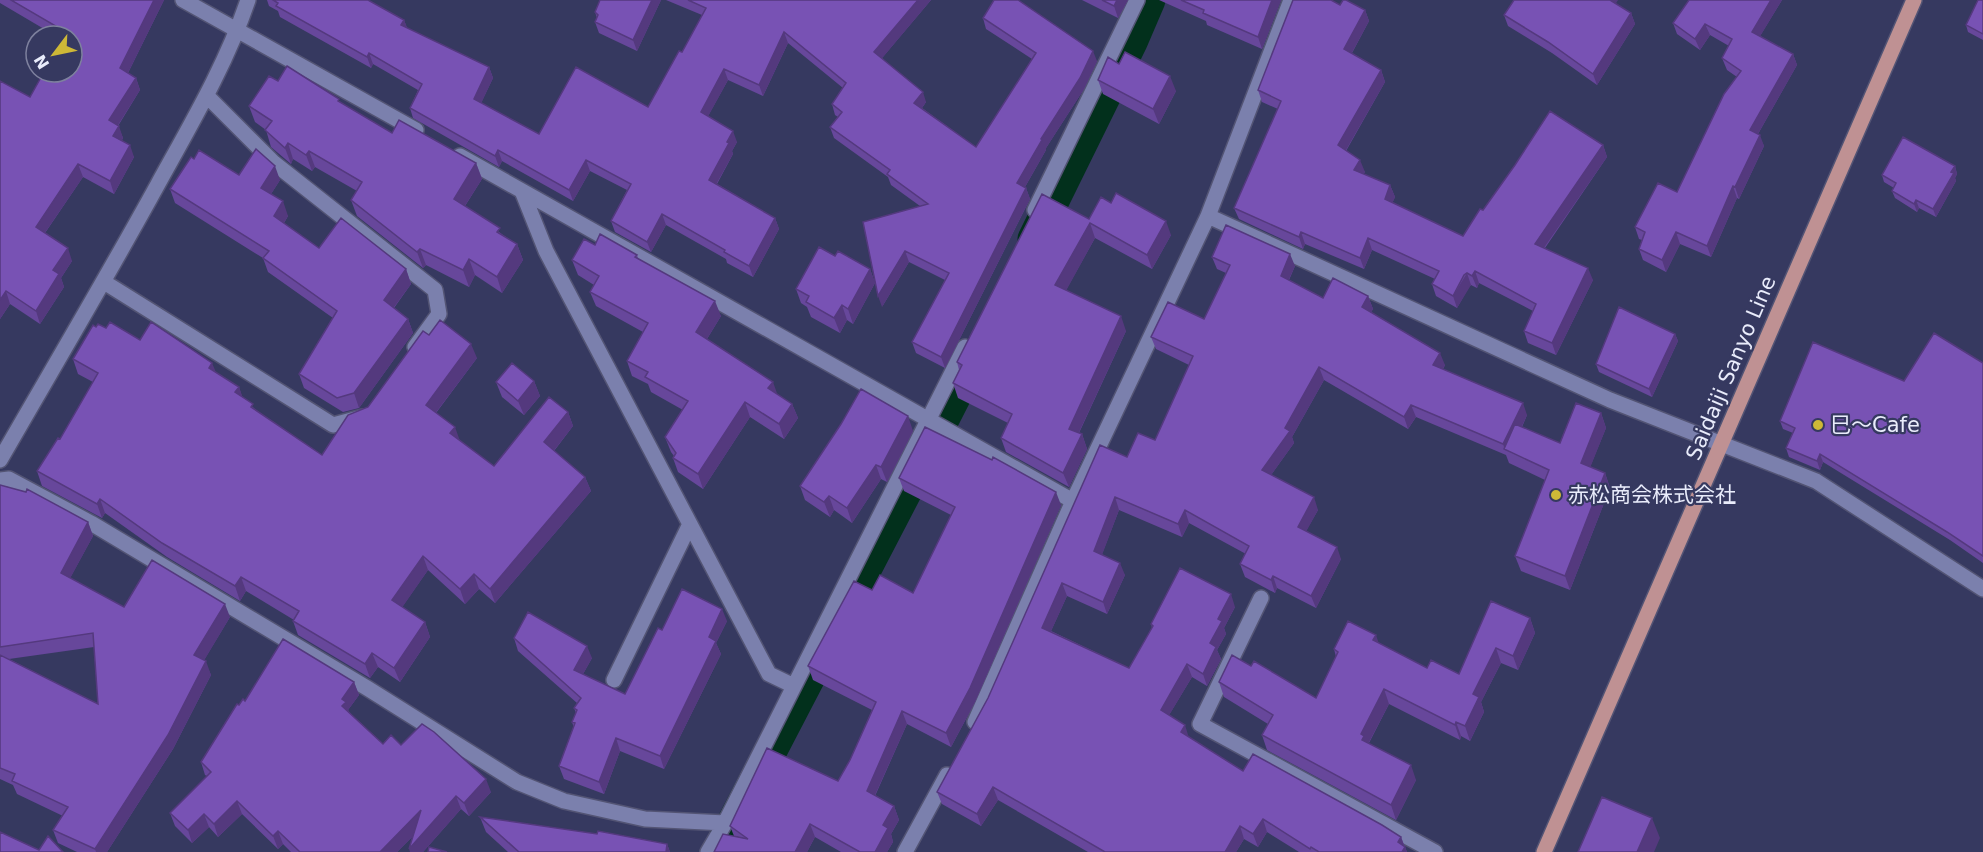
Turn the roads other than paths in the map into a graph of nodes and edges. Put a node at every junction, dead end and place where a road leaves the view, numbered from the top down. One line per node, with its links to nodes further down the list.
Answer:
1 (183, 0): 6 (street)
2 (248, 0): 6 (street)
3 (1137, 0): 12 (street)
4 (1291, 0): 11 (street)
5 (1914, 0): 18 (main road, Saidaiji Sanyo Line)
6 (238, 30): 7 (street); 8 (street)
7 (207, 96): 13 (street); 15 (street)
8 (431, 139)
9 (451, 150): 10 (street)
10 (522, 190): 17 (street); 22 (street)
11 (1208, 216): 18 (street); 21 (street)
12 (1030, 219)
13 (104, 282): 16 (street); 19 (street)
14 (971, 335): 17 (street)
15 (405, 360)
16 (371, 407)
17 (928, 420): 21 (street); 26 (street)
18 (1721, 443): 23 (street); 33 (main road, Saidaiji Sanyo Line)
19 (0, 460)
20 (0, 480): 29 (street)
21 (1073, 501): 27 (street)
22 (690, 524): 25 (street); 26 (street)
23 (1983, 589)
24 (1261, 598): 32 (street)
25 (614, 680)
26 (794, 686): 29 (street)
27 (967, 737)
28 (956, 758): 31 (street)
29 (724, 823): 30 (street)
30 (708, 852)
31 (905, 852)
32 (1435, 852)
33 (1544, 852)

